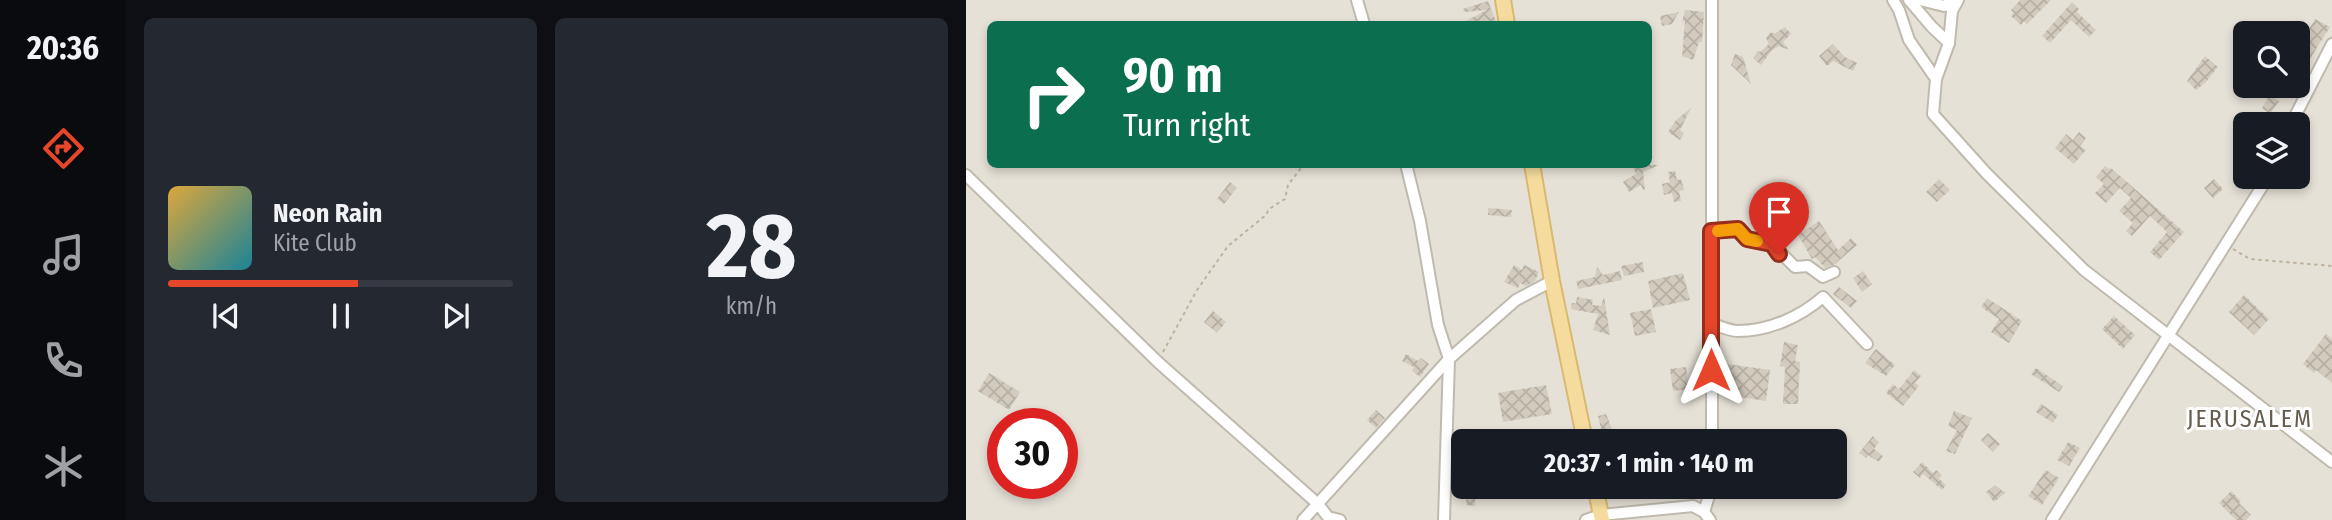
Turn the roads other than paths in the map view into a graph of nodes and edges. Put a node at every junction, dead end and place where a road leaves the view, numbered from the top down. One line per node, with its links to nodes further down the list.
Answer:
1 (1357, 0): 8 (street)
2 (1503, 0): 9 (main road)
3 (1712, 0): 18 (street)
4 (1893, 0): 12 (street)
5 (1909, 0): 10 (street)
6 (1920, 0): 7 (street)
7 (1956, 0): 10 (street)
8 (1363, 21)
9 (1506, 21)
10 (1949, 43): 12 (street)
11 (2332, 44): 13 (street)
12 (1936, 79): 22 (street)
13 (2297, 112)
14 (1407, 168): 24 (street)
15 (1533, 168): 20 (main road)
16 (966, 175): 29 (street)
17 (2261, 189): 22 (street)
18 (1711, 231): 19 (street); 21 (street)
19 (1834, 272)
20 (1552, 281): 24 (street); 25 (main road)
21 (1711, 323): 23 (street); 26 (street)
22 (2167, 336): 27 (street); 36 (street)
23 (1867, 344)
24 (1449, 359): 29 (street); 34 (street)
25 (1583, 429)
26 (1712, 429)
27 (2332, 462)
28 (1597, 499): 31 (main road)
29 (1318, 504): 32 (street); 33 (street)
30 (1707, 516): 31 (street)
31 (1601, 518): 35 (street)
32 (1303, 520)
33 (1340, 520)
34 (1444, 520)
35 (1586, 520)
36 (2052, 520)

